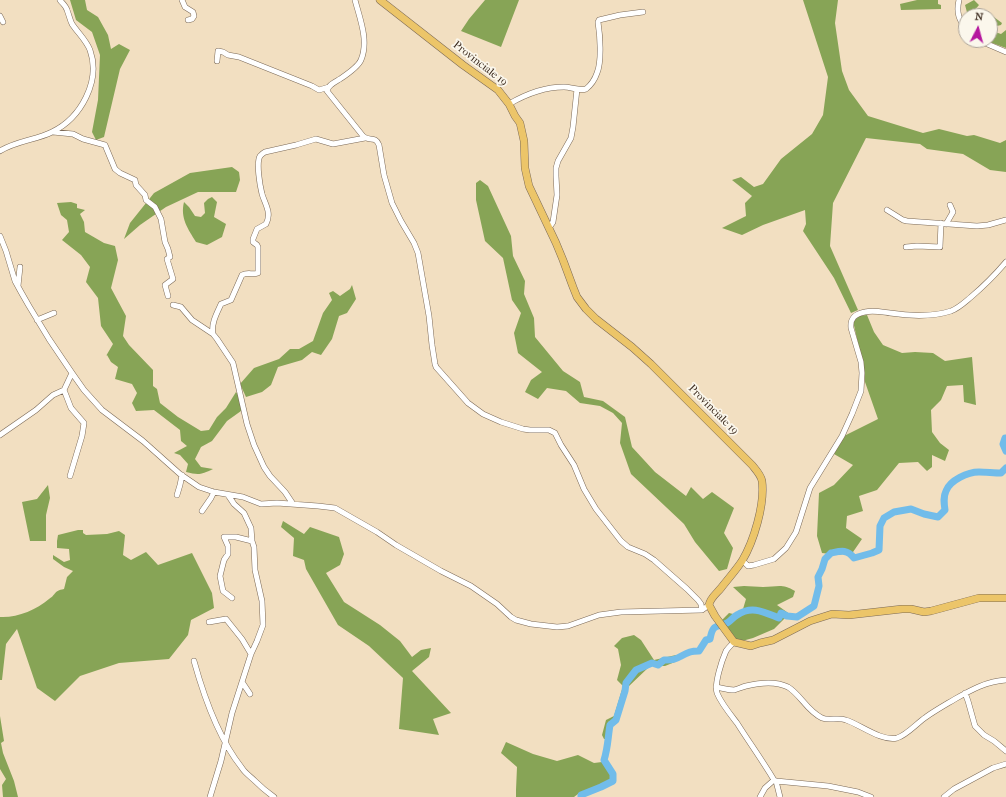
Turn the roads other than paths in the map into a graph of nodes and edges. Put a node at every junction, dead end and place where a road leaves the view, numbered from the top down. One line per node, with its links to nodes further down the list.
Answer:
1 (60, 0): 17 (street)
2 (182, 0): 9 (street)
3 (355, 0): 14 (street)
4 (380, 0): 16 (main road, Provinciale 19)
5 (959, 0): 7 (street)
6 (643, 12): 15 (street)
7 (958, 13)
8 (0, 16): 10 (street)
9 (188, 20)
10 (4, 22)
11 (997, 48): 12 (street)
12 (1006, 52)
13 (217, 61): 14 (street)
14 (329, 87): 18 (street)
15 (577, 89): 16 (street); 24 (street)
16 (509, 104): 24 (main road, Provinciale 19)
17 (53, 132): 19 (street); 30 (street)
18 (365, 138): 34 (street); 50 (street)
19 (0, 151)
20 (950, 205): 23 (street)
21 (887, 210): 23 (street)
22 (1006, 220): 23 (street)
23 (944, 224): 26 (street)
24 (548, 226): 46 (main road, Provinciale 19)
25 (0, 236): 29 (street)
26 (906, 248)
27 (1006, 262): 46 (street)
28 (20, 268): 29 (street)
29 (18, 286): 33 (street)
30 (168, 296)
31 (173, 305): 34 (street)
32 (54, 313): 33 (street)
33 (37, 320): 35 (street)
34 (212, 334): 43 (street)
35 (72, 373): 36 (street); 38 (street)
36 (64, 390): 37 (street); 39 (street)
37 (0, 435)
38 (182, 475): 40 (street); 41 (street)
39 (70, 476)
40 (214, 492): 42 (street); 44 (street)
41 (177, 495)
42 (228, 495): 43 (street); 45 (street)
43 (292, 504): 50 (street)
44 (202, 511)
45 (252, 542): 47 (street); 53 (street)
46 (742, 560): 49 (main road, Provinciale 19)
47 (232, 598)
48 (1006, 598): 52 (main road)
49 (709, 605): 50 (street); 52 (main road)
50 (702, 610)
51 (209, 622): 53 (street)
52 (734, 642): 57 (street)
53 (251, 654): 56 (street)
54 (194, 660): 60 (street)
55 (1006, 680): 58 (street)
56 (242, 682): 59 (street); 60 (street)
57 (716, 687): 58 (street); 63 (street)
58 (965, 693): 61 (street)
59 (250, 694)
60 (226, 743): 64 (street); 65 (street)
61 (1006, 751)
62 (1006, 764): 69 (street)
63 (775, 780): 66 (street); 67 (street); 68 (street)
64 (210, 797)
65 (274, 797)
66 (760, 797)
67 (780, 797)
68 (871, 797)
69 (944, 797)

